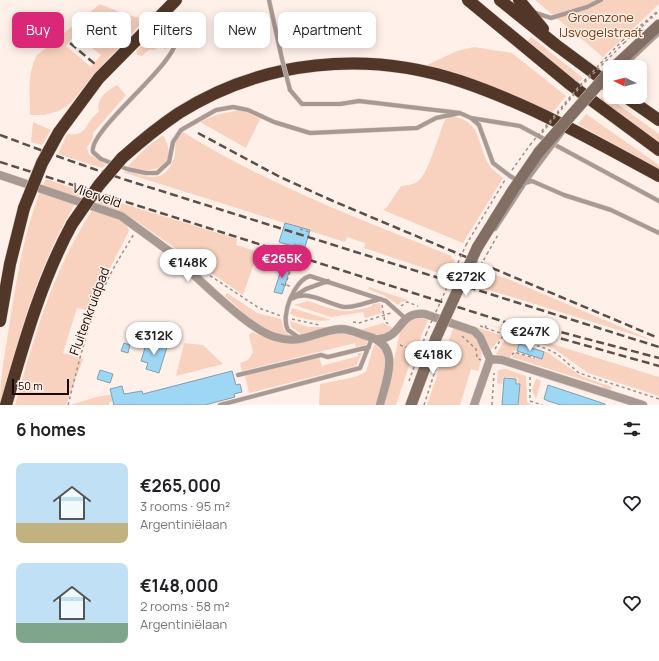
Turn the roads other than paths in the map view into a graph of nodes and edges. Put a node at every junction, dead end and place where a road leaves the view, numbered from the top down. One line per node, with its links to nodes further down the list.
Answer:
1 (269, 0): 18 (lane, bridge)
2 (468, 0): 22 (highway)
3 (500, 0): 10 (highway)
4 (519, 0): 7 (highway)
5 (601, 0): 7 (lane)
6 (176, 1): 32 (highway, bridge)
7 (529, 11): 10 (highway)
8 (659, 25): 12 (street)
9 (659, 33): 13 (lane)
10 (556, 45): 15 (highway)
11 (173, 48): 18 (lane)
12 (618, 60)
13 (630, 60)
14 (603, 78): 21 (street, bridge)
15 (603, 80)
16 (603, 88): 21 (lane, bridge)
17 (636, 104): 20 (highway)
18 (460, 113): 19 (lane)
19 (471, 118): 25 (lane); 26 (lane)
20 (659, 120)
21 (537, 149): 25 (street)
22 (659, 150)
23 (0, 176): 34 (street, Vlierveld)
24 (659, 176): 38 (highway, bridge)
25 (522, 182): 27 (lane); 41 (street, bridge)
26 (659, 201)
27 (659, 233)
28 (329, 281): 29 (lane); 30 (lane); 30 (lane)
29 (381, 299): 30 (lane); 31 (lane)
30 (291, 300): 34 (lane)
31 (405, 318): 33 (street); 36 (street)
32 (0, 320)
33 (376, 338): 34 (street, Vlierveld); 35 (lane); 40 (street)
34 (302, 339)
35 (369, 347): 37 (lane); 39 (lane)
36 (489, 360): 42 (street); 43 (street)
37 (238, 375)
38 (6, 405)
39 (220, 405)
40 (380, 405)
41 (411, 405)
42 (474, 405)
43 (643, 405)

